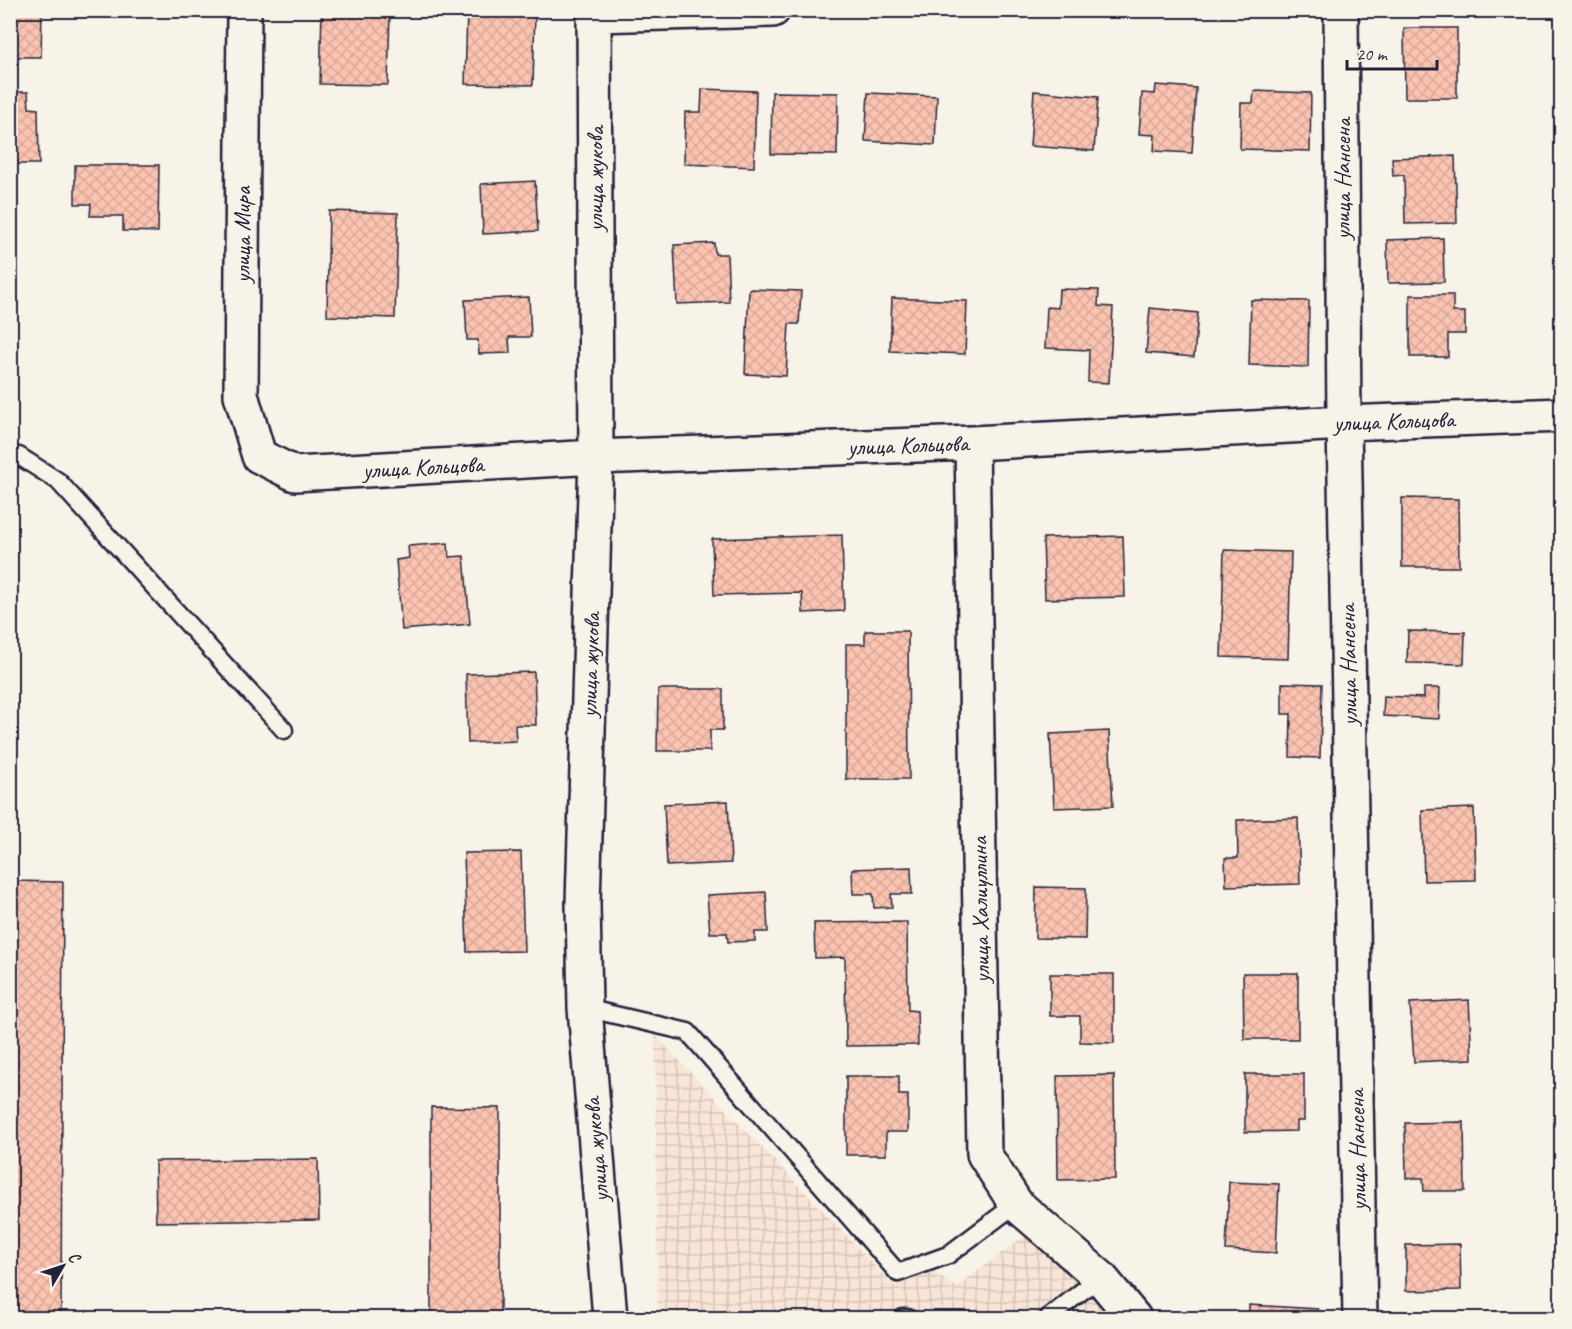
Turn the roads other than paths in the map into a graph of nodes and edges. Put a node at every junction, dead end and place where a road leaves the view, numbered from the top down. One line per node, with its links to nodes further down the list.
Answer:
1 (244, 10): 9 (street, улица Мира)
2 (772, 10): 4 (street)
3 (1341, 10): 6 (street, улица Нансена)
4 (594, 13): 10 (street, улица жукова)
5 (1562, 415): 6 (street, улица Кольцова)
6 (1344, 423): 7 (street, улица Кольцова); 18 (street, улица Нансена)
7 (972, 443): 10 (street, улица Кольцова); 13 (street, улица Халиуллина)
8 (10, 456): 11 (lane)
9 (259, 456): 10 (street, улица Кольцова)
10 (596, 458): 12 (street, улица жукова)
11 (284, 730)
12 (585, 1008): 13 (lane); 15 (street, улица жукова)
13 (1016, 1204): 14 (street, улица Халиуллина)
14 (1100, 1277): 16 (lane); 17 (street, улица Халиуллина)
15 (610, 1318)
16 (1048, 1318)
17 (1134, 1318)
18 (1360, 1318)

